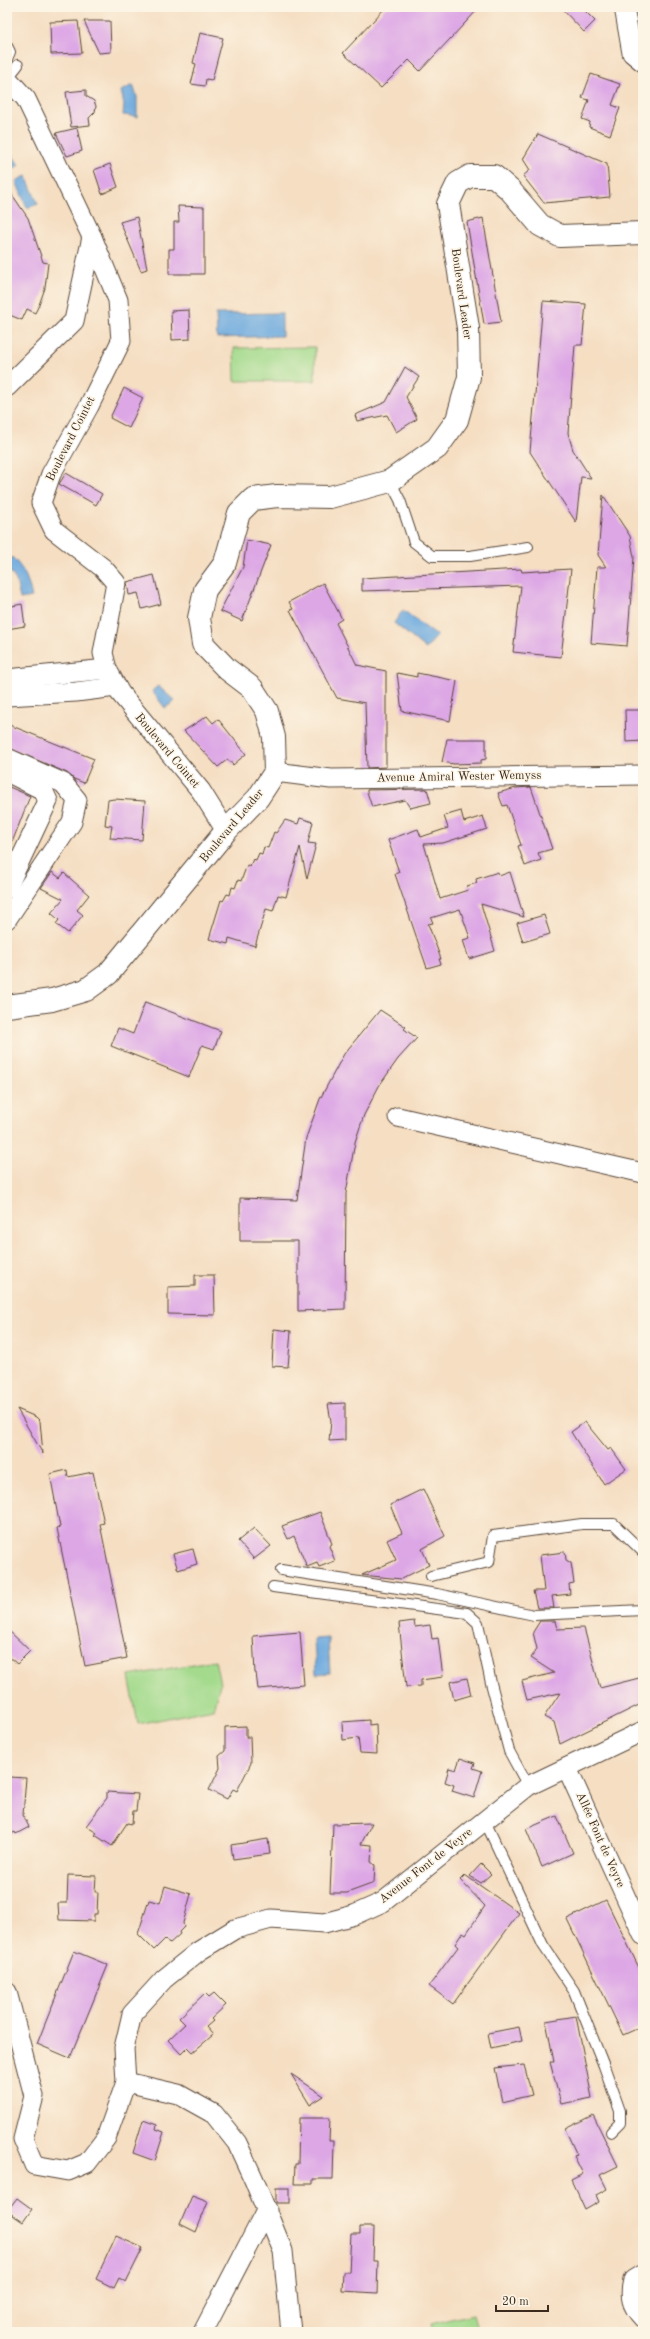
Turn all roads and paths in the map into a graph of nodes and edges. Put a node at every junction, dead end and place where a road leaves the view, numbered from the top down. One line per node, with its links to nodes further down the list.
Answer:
1 (624, 7): 4 (street)
2 (7, 46): 3 (lane)
3 (7, 59)
4 (643, 62)
5 (11, 74): 7 (street, Boulevard Cointet)
6 (643, 234): 9 (street, Boulevard Leader)
7 (92, 237): 8 (street); 11 (street, Boulevard Cointet)
8 (7, 387)
9 (390, 481): 10 (lane); 16 (street, Boulevard Leader)
10 (528, 547)
11 (107, 669): 12 (street); 13 (street, Boulevard Cointet)
12 (7, 679)
13 (116, 687): 14 (street); 19 (street, Boulevard Cointet)
14 (7, 696)
15 (7, 758): 21 (street)
16 (274, 772): 18 (street, Avenue Amiral Wester Wemyss); 19 (street, Boulevard Leader)
17 (7, 773): 20 (street)
18 (643, 775)
19 (226, 832): 22 (street, Boulevard Leader)
20 (7, 888)
21 (7, 919)
22 (7, 1006)
23 (398, 1117): 24 (street)
24 (643, 1173)
25 (643, 1552): 27 (lane)
26 (281, 1570): 29 (lane)
27 (431, 1576)
28 (273, 1586): 32 (lane)
29 (643, 1610)
30 (643, 1731): 31 (street, Avenue Font de Veyre)
31 (567, 1768): 32 (street, Avenue Font de Veyre); 34 (street, Allée Font de Veyre)
32 (528, 1786): 33 (street, Avenue Font de Veyre)
33 (485, 1821): 36 (street, Avenue Font de Veyre); 37 (lane)
34 (643, 1935)
35 (7, 1992): 36 (street, Avenue Font de Veyre)
36 (126, 2082): 38 (street)
37 (610, 2132)
38 (266, 2209): 41 (street); 42 (street)
39 (643, 2274): 40 (street)
40 (643, 2318)
41 (204, 2332)
42 (291, 2332)

